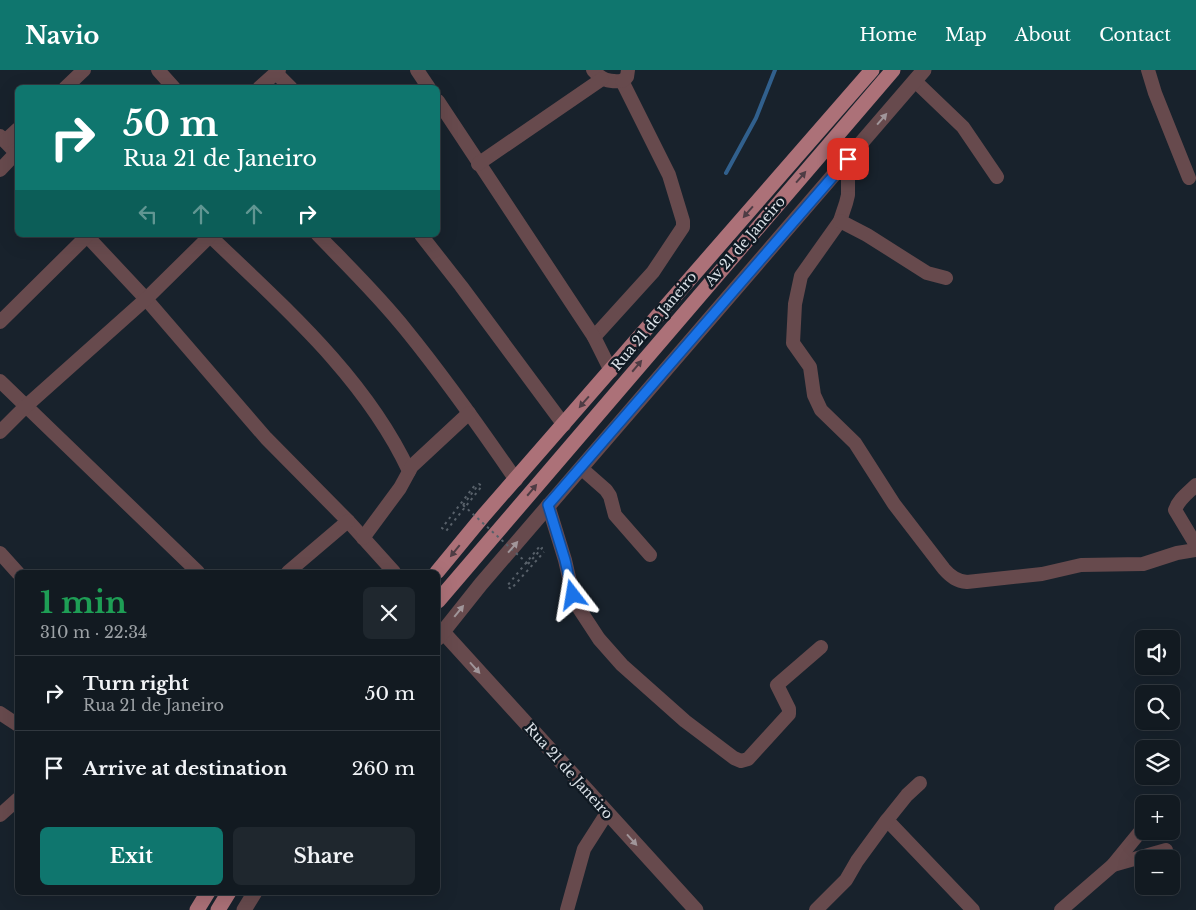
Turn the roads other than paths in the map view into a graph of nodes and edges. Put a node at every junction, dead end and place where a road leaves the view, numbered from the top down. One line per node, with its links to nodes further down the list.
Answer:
1 (84, 70): 11 (street)
2 (158, 70): 12 (street)
3 (417, 70): 15 (street)
4 (872, 70): 37 (main road, Rua 21 de Janeiro, one-way to 37)
5 (894, 70): 59 (main road, Av 21 de Janeiro, one-way to 5)
6 (1148, 70): 25 (street)
7 (278, 72): 13 (street); 14 (street)
8 (598, 75): 10 (street); 22 (street)
9 (920, 75): 21 (street, Rua 21 de Janeiro, one-way to 9); 24 (street)
10 (625, 76): 36 (street)
11 (68, 85)
12 (171, 85)
13 (263, 85)
14 (288, 85)
15 (427, 85)
16 (440, 103): 22 (street)
17 (15, 131): 18 (street)
18 (2, 138): 19 (street)
19 (15, 152)
20 (15, 156): 23 (street)
21 (848, 159): 26 (street); 43 (street, Rua 21 de Janeiro)
22 (478, 164): 36 (street)
23 (0, 170)
24 (997, 177)
25 (1189, 178)
26 (840, 221): 33 (street); 51 (street)
27 (85, 237): 35 (street)
28 (89, 237): 34 (street)
29 (210, 237): 34 (street)
30 (212, 237): 44 (street)
31 (320, 237): 40 (street)
32 (423, 237): 41 (street)
33 (946, 278)
34 (146, 299): 39 (street); 48 (street)
35 (0, 322)
36 (594, 337): 37 (street)
37 (611, 371): 41 (main road, Rua 21 de Janeiro, one-way to 41)
38 (0, 381): 39 (street)
39 (25, 406): 42 (street); 55 (street)
40 (469, 413): 44 (street); 45 (street)
41 (564, 425): 45 (main road, Rua 21 de Janeiro)
42 (0, 432)
43 (580, 468): 47 (street, Rua 21 de Janeiro); 53 (street)
44 (408, 471): 49 (street)
45 (516, 480): 58 (main road, Rua 21 de Janeiro, one-way to 58)
46 (1196, 485): 50 (street)
47 (548, 505): 60 (street, Rua 21 de Janeiro, one-way to 47); 61 (street)
48 (348, 521): 49 (street); 56 (street)
49 (363, 538): 57 (street)
50 (1196, 545)
51 (1196, 550)
52 (0, 553): 54 (street)
53 (650, 555)
54 (15, 570)
55 (196, 570)
56 (290, 570)
57 (392, 570)
58 (439, 570)
59 (440, 599)
60 (440, 635): 66 (street, Rua 21 de Janeiro, one-way to 66)
61 (821, 647)
62 (0, 713): 63 (street)
63 (15, 723)
64 (920, 783): 68 (street)
65 (15, 802): 67 (street)
66 (608, 813): 78 (street); 79 (street, Rua 21 de Janeiro, one-way to 79)
67 (0, 815)
68 (887, 820): 80 (street); 81 (street)
69 (1135, 838): 71 (street)
70 (1135, 859): 71 (street)
71 (1113, 865): 82 (street)
72 (206, 895): 75 (main road)
73 (227, 895): 76 (main road)
74 (254, 895): 77 (street)
75 (197, 910)
76 (218, 910)
77 (244, 910)
78 (567, 910)
79 (696, 910)
80 (816, 910)
81 (973, 910)
82 (1061, 910)

